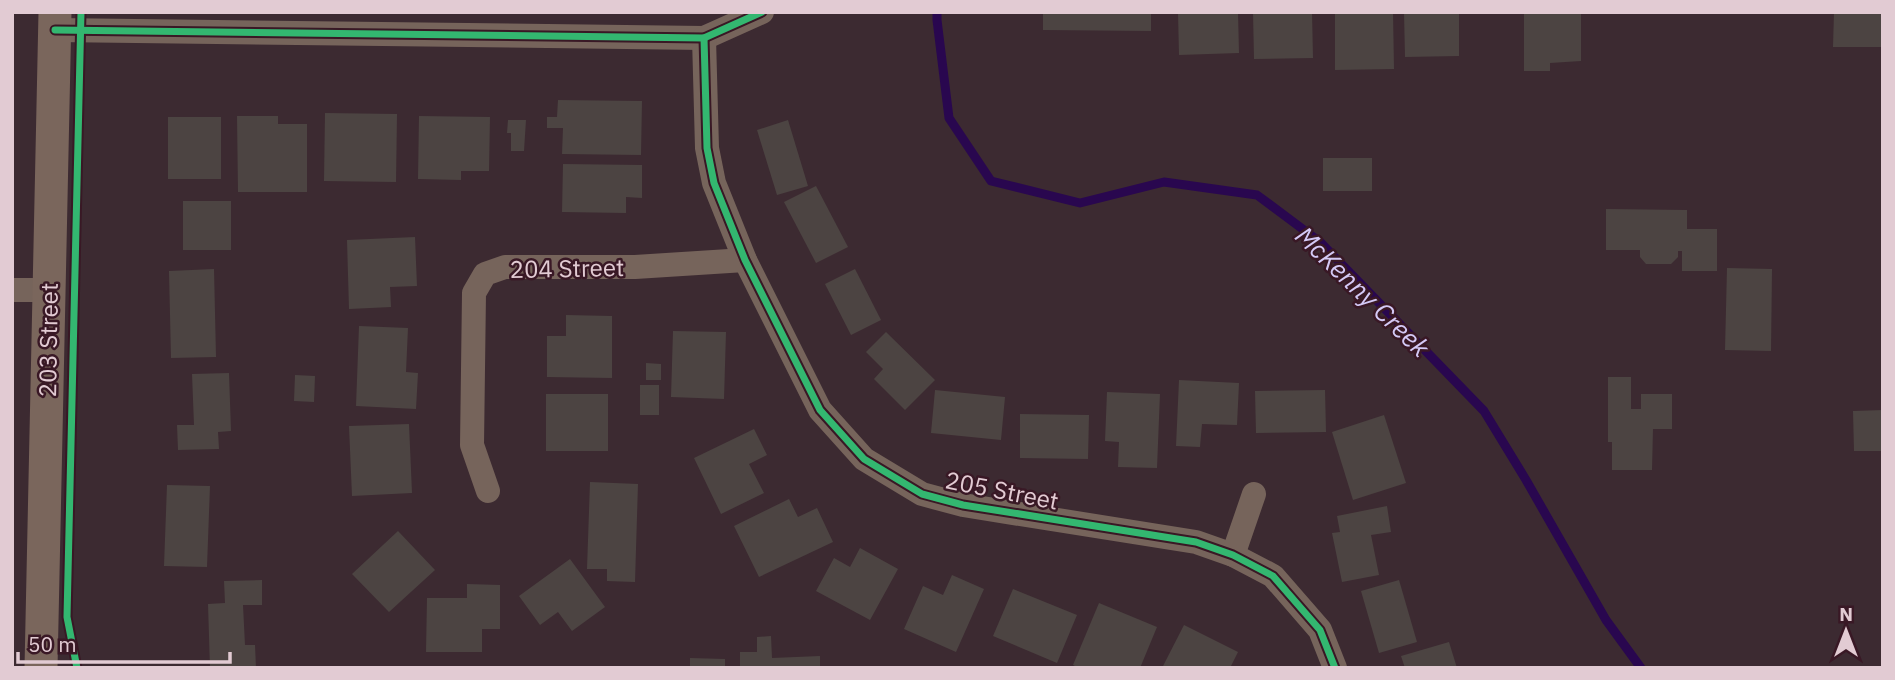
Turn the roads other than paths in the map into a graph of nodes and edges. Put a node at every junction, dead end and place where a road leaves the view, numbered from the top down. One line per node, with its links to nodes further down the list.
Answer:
1 (762, 12): 3 (street)
2 (55, 21): 3 (street); 6 (main road, 203 Street)
3 (704, 38): 4 (street, 205 Street)
4 (745, 260): 7 (street, 204 Street); 9 (street, 205 Street)
5 (12, 290): 6 (street)
6 (49, 290): 10 (main road, 203 Street)
7 (488, 491)
8 (1254, 494): 9 (street)
9 (1233, 555): 11 (street, 205 Street)
10 (41, 668)
11 (1335, 668)

